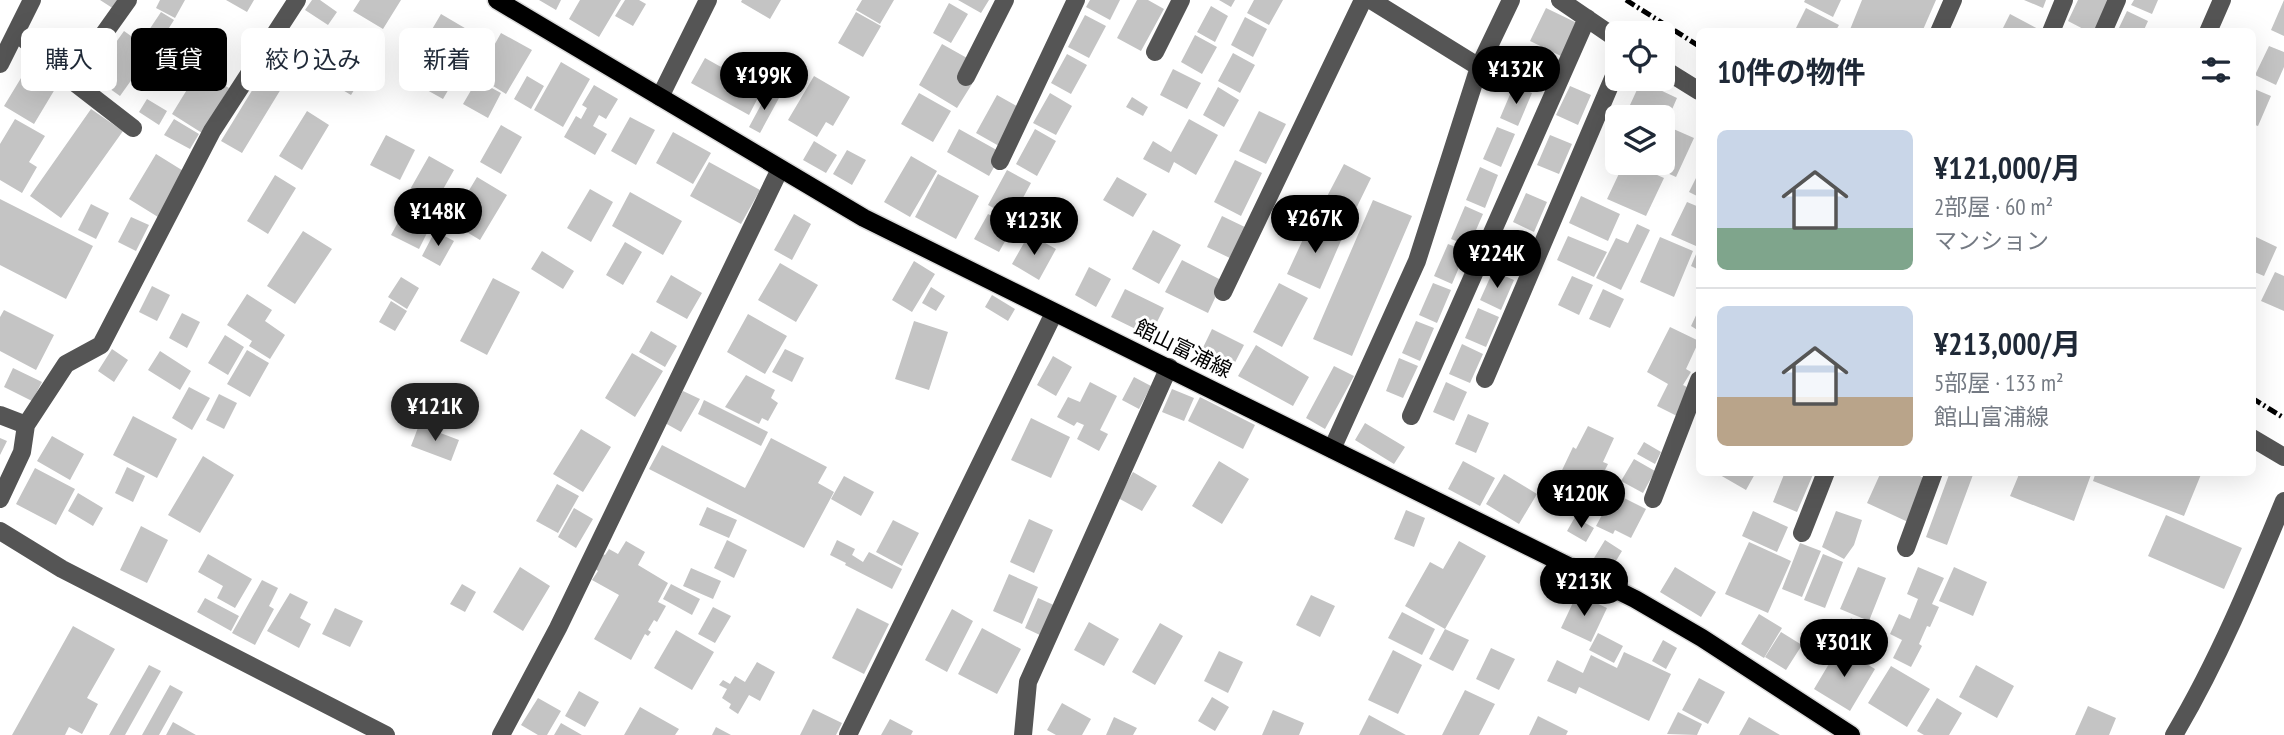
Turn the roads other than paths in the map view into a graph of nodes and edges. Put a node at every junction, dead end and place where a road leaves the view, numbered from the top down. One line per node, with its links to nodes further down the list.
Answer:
1 (32, 0): 24 (street)
2 (128, 0): 18 (street)
3 (297, 0): 45 (street)
4 (497, 0): 34 (main road, 館山富浦線)
5 (708, 0): 34 (street)
6 (1005, 0): 30 (street)
7 (1076, 0): 36 (street)
8 (1181, 0): 26 (street)
9 (1363, 0): 38 (street)
10 (1371, 0): 28 (street)
11 (1511, 0): 28 (street)
12 (1560, 0): 17 (street)
13 (1953, 0): 19 (street)
14 (2064, 0): 20 (street)
15 (2117, 0): 21 (street)
16 (2222, 0): 22 (street)
17 (1587, 18): 23 (street); 44 (street)
18 (108, 28)
19 (1941, 28)
20 (2053, 28)
21 (2105, 28)
22 (2210, 28)
23 (1605, 31)
24 (16, 32): 25 (street); 27 (street)
25 (21, 36)
26 (1155, 52)
27 (0, 64)
28 (1479, 67): 47 (street)
29 (1675, 76): 31 (street)
30 (966, 77)
31 (1696, 89)
32 (85, 91): 35 (street)
33 (1608, 91): 41 (street)
34 (660, 97): 37 (main road, 館山富浦線)
35 (133, 128)
36 (1000, 160)
37 (780, 170): 39 (main road, 館山富浦線); 58 (street)
38 (1223, 292)
39 (1054, 313): 40 (main road, 館山富浦線); 59 (street)
40 (1169, 367): 47 (main road, 館山富浦線); 60 (street)
41 (1485, 379)
42 (1696, 388): 52 (street)
43 (0, 415): 45 (street)
44 (1411, 416)
45 (26, 425): 51 (street)
46 (2256, 440): 48 (street)
47 (1332, 449): 61 (main road, 館山富浦線)
48 (2284, 457)
49 (1824, 476): 55 (street)
50 (1933, 476): 56 (street)
51 (0, 499)
52 (1653, 499)
53 (2284, 501): 62 (street)
54 (0, 531): 57 (street)
55 (1802, 533)
56 (1906, 548)
57 (386, 735)
58 (501, 735)
59 (848, 735)
60 (1023, 735)
61 (1851, 735)
62 (2174, 735)

